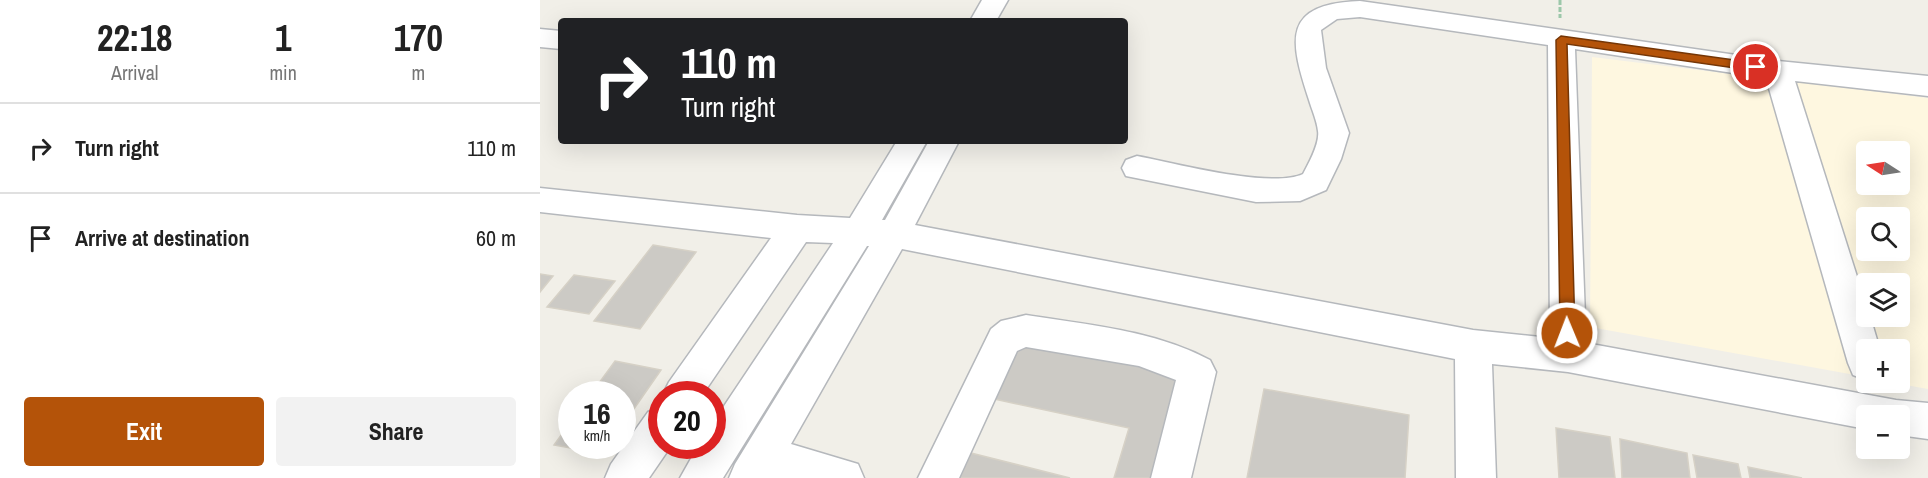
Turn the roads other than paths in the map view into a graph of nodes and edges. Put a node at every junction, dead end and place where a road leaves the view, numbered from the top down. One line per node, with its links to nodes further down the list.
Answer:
1 (995, 0): 3 (street)
2 (1019, 0): 4 (street)
3 (985, 18)
4 (1010, 18)
5 (540, 38): 6 (street)
6 (558, 40)
7 (1561, 40): 8 (street); 12 (street); 18 (street)
8 (1778, 70): 9 (street); 16 (street)
9 (1928, 86)
10 (911, 144): 15 (street)
11 (942, 144): 15 (street)
12 (1137, 168)
13 (540, 200): 14 (street)
14 (797, 228): 15 (street); 19 (street)
15 (876, 233): 17 (street); 24 (street); 26 (street)
16 (1859, 339)
17 (1473, 346): 18 (street); 30 (street)
18 (1568, 356): 20 (street)
19 (691, 381)
20 (1874, 405)
21 (1910, 415): 22 (street)
22 (1928, 421)
23 (648, 445): 25 (street)
24 (756, 467): 27 (street)
25 (625, 478)
26 (700, 478)
27 (844, 478)
28 (938, 478): 29 (street)
29 (1171, 478)
30 (1476, 478)

